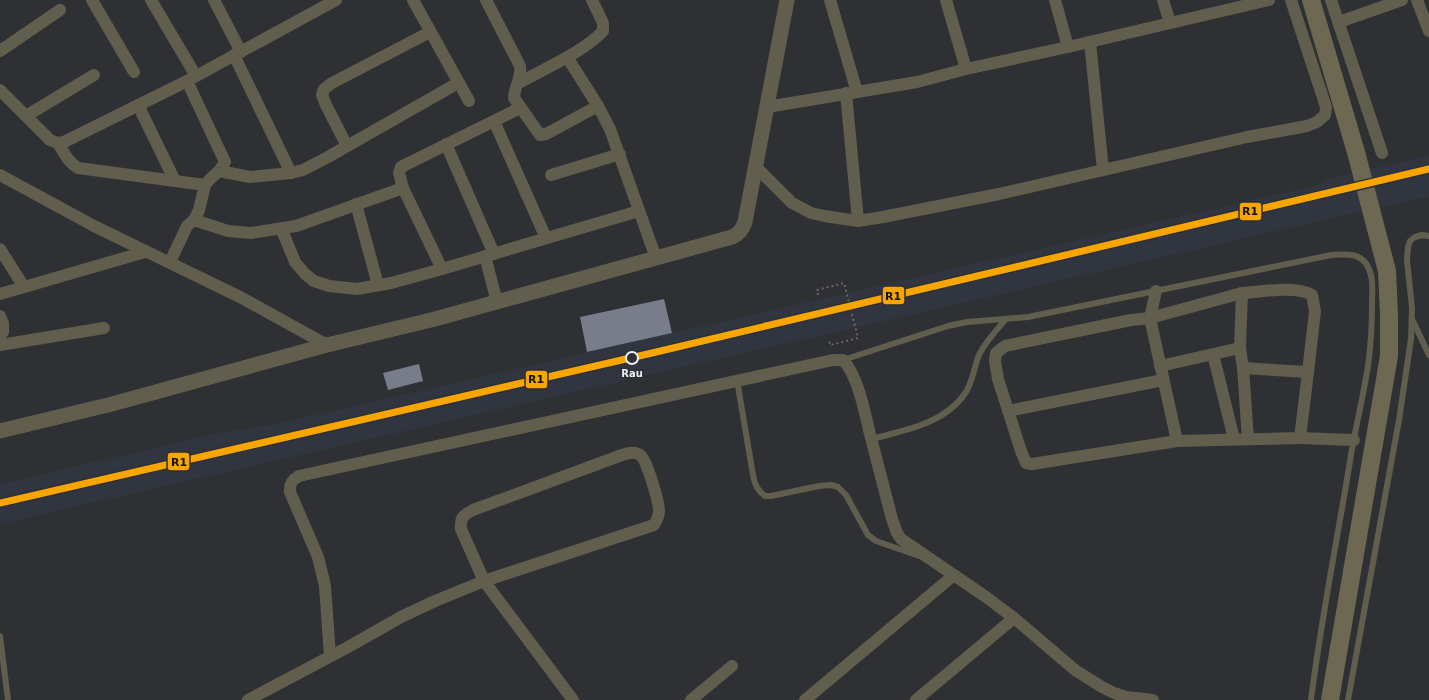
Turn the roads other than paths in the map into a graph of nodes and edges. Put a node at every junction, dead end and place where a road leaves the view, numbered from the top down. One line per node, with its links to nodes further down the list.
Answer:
1 (92, 0): 31 (street)
2 (151, 0): 33 (street)
3 (336, 0): 28 (street)
4 (413, 0): 24 (street)
5 (486, 0): 35 (street)
6 (592, 0): 29 (street)
7 (787, 0): 41 (street)
8 (830, 0): 37 (street)
9 (946, 0): 30 (street)
10 (1055, 0): 26 (street)
11 (1164, 0): 22 (street)
12 (1269, 0): 19 (street)
13 (1291, 0): 51 (street)
14 (1310, 0): 118 (main road)
15 (1331, 0): 21 (street)
16 (1402, 0): 21 (street)
17 (1417, 0): 23 (street)
18 (215, 1): 28 (street)
19 (1252, 2): 22 (street)
20 (60, 10): 27 (street)
21 (1339, 22): 48 (street)
22 (1170, 23): 25 (street)
23 (1429, 31)
24 (430, 32): 34 (street); 47 (street)
25 (1090, 42): 26 (street); 51 (street)
26 (1068, 47): 30 (street)
27 (0, 50)
28 (238, 53): 33 (street); 53 (street)
29 (567, 57): 35 (street); 40 (street)
30 (966, 69): 37 (street)
31 (134, 72)
32 (94, 75): 43 (street)
33 (192, 78): 39 (street); 52 (street)
34 (458, 83): 38 (street); 47 (street)
35 (519, 83): 42 (street)
36 (0, 90): 43 (street)
37 (852, 93): 41 (street); 62 (street)
38 (469, 101)
39 (138, 105): 45 (street); 56 (street)
40 (598, 106): 42 (street); 49 (street)
41 (767, 107): 50 (street)
42 (520, 108): 44 (street)
43 (26, 116): 45 (street)
44 (494, 122): 46 (street); 65 (street)
45 (58, 143): 56 (street)
46 (446, 144): 58 (street); 68 (street)
47 (348, 146): 53 (street)
48 (1382, 153)
49 (620, 154): 55 (street); 60 (street)
50 (756, 167): 62 (street); 69 (street)
51 (1103, 170): 62 (street)
52 (219, 171): 53 (street); 57 (street)
53 (291, 173)
54 (0, 175): 67 (street)
55 (552, 175)
56 (175, 181): 57 (street)
57 (205, 186): 61 (street)
58 (403, 188): 59 (street); 71 (street)
59 (356, 204): 63 (street); 72 (street)
60 (639, 211): 65 (street); 69 (street)
61 (194, 220): 63 (street); 70 (street)
62 (858, 221)
63 (281, 228): 72 (street)
64 (1429, 236): 81 (lane)
65 (546, 238): 68 (street)
66 (0, 249): 73 (street)
67 (145, 252): 70 (street); 73 (street)
68 (490, 255): 71 (street); 77 (street)
69 (656, 258): 77 (street)
70 (170, 262): 85 (street)
71 (442, 269): 72 (street)
72 (378, 285)
73 (24, 287): 76 (street)
74 (1156, 291): 79 (street); 80 (lane); 101 (lane)
75 (1242, 292): 79 (street); 86 (street); 92 (street)
76 (0, 294)
77 (497, 302): 85 (street)
78 (0, 316): 83 (street)
79 (1150, 318): 90 (street); 95 (street)
80 (1005, 320): 89 (lane); 100 (lane)
81 (1412, 320): 88 (lane); 119 (lane)
82 (104, 328): 84 (street)
83 (0, 336)
84 (0, 345)
85 (327, 345): 96 (street)
86 (1240, 348): 87 (street); 91 (street)
87 (1213, 354): 90 (street); 98 (street)
88 (1429, 355)
89 (843, 360): 93 (street); 100 (street)
90 (1160, 366): 94 (street)
91 (1243, 368): 92 (street); 99 (street)
92 (1308, 372): 97 (street)
93 (737, 380): 103 (lane); 108 (street)
94 (1163, 380): 95 (street); 102 (street)
95 (1008, 411): 102 (street)
96 (0, 431)
97 (1300, 438): 99 (street); 101 (street)
98 (1234, 439): 99 (street); 102 (street)
99 (1248, 439)
100 (872, 440): 103 (street)
101 (1354, 440): 117 (lane)
102 (1177, 441)
103 (934, 562): 104 (street)
104 (954, 575): 106 (street); 114 (street)
105 (484, 582): 105 (street); 108 (street); 112 (street)
106 (1014, 618): 115 (street); 116 (street)
107 (0, 636): 110 (lane)
108 (330, 656): 111 (street)
109 (732, 666): 113 (street)
110 (8, 700)
111 (248, 700)
112 (573, 700)
113 (691, 700)
114 (805, 700)
115 (916, 700)
116 (1153, 700)
117 (1311, 700)
118 (1330, 700)
119 (1348, 700)

